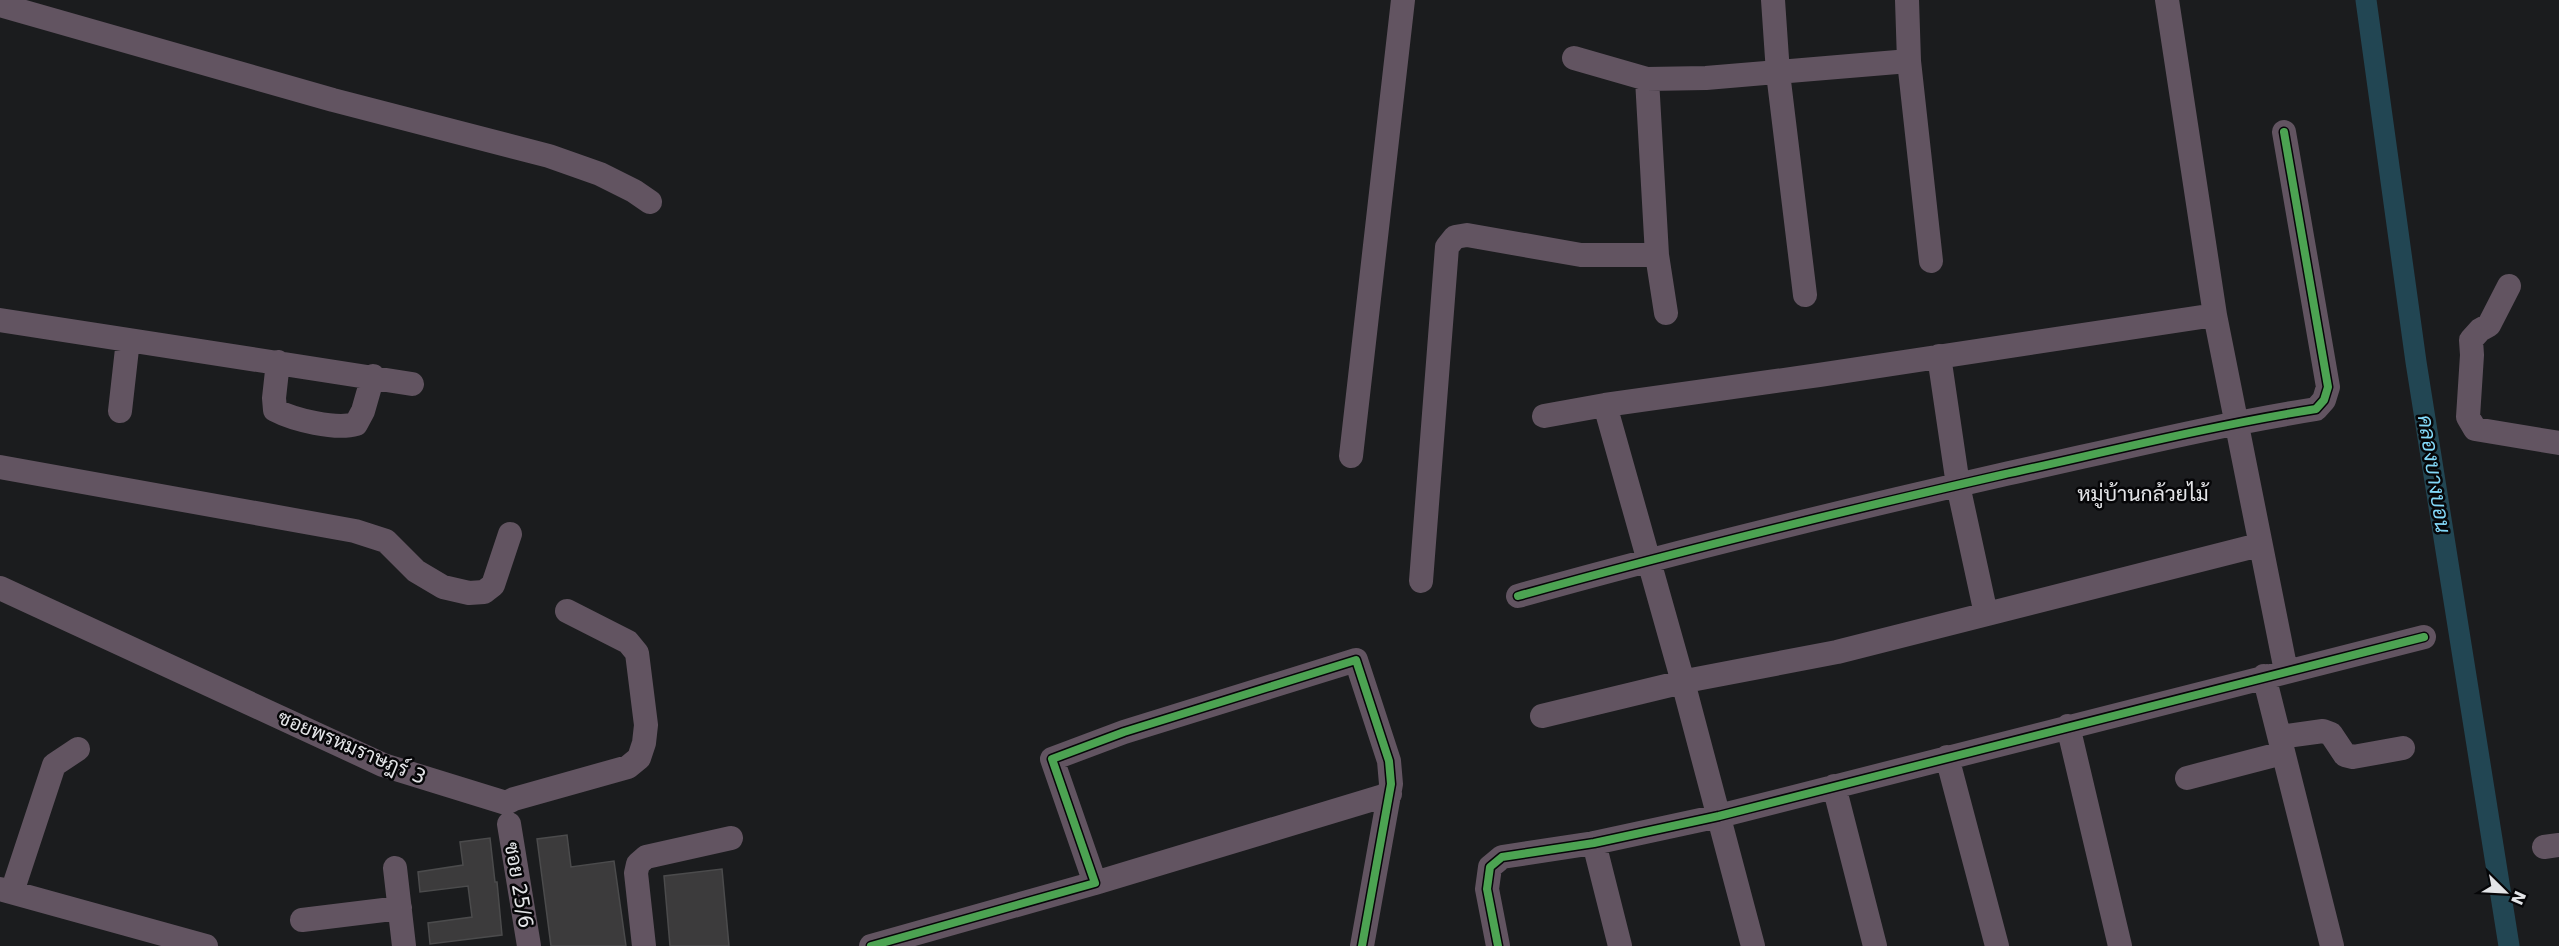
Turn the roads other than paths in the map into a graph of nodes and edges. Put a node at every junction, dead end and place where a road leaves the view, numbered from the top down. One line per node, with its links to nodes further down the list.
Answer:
1 (1403, 0): 29 (street)
2 (1773, 0): 8 (street)
3 (1907, 0): 7 (street)
4 (2166, 0): 17 (street)
5 (0, 5): 11 (street)
6 (1574, 58): 9 (street)
7 (1909, 61): 8 (street); 13 (street)
8 (1778, 73): 9 (street); 15 (street)
9 (1647, 79): 12 (street)
10 (2284, 132): 27 (street)
11 (650, 202)
12 (1657, 255): 16 (street); 35 (street)
13 (1930, 261)
14 (2509, 286): 28 (street)
15 (1805, 295)
16 (1666, 313)
17 (2215, 315): 20 (street); 27 (street)
18 (0, 320): 19 (street)
19 (128, 340): 21 (street); 25 (street)
20 (1939, 356): 24 (street); 31 (street)
21 (278, 362): 22 (street); 22 (street)
22 (373, 376): 23 (street)
23 (412, 384)
24 (1605, 405): 26 (street); 34 (street)
25 (120, 411)
26 (1544, 416)
27 (2235, 422): 31 (street); 33 (street)
28 (2559, 443)
29 (1351, 456)
30 (0, 466): 32 (street)
31 (1958, 485): 34 (street); 39 (street)
32 (510, 534)
33 (2259, 545): 39 (street); 41 (street)
34 (1647, 559): 37 (street); 42 (street)
35 (1421, 581)
36 (0, 588): 38 (street, ซอยพรหมราษฎร์ 3)
37 (1518, 596)
38 (567, 611)
39 (1986, 614): 42 (street)
40 (2424, 637): 41 (street)
41 (2275, 674): 44 (street); 45 (street)
42 (1683, 682): 43 (street); 52 (street)
43 (1542, 716)
44 (2067, 726): 48 (street); 72 (street)
45 (2282, 745): 46 (street); 49 (street); 73 (street)
46 (2403, 748)
47 (78, 749): 58 (street)
48 (1947, 757): 50 (street); 71 (street)
49 (2187, 778)
50 (1834, 786): 52 (street); 70 (street)
51 (1390, 794): 57 (street); 57 (street); 66 (street)
52 (1719, 816): 55 (street); 69 (street)
53 (509, 824): 63 (street, ซอย 25/6)
54 (731, 838): 64 (street)
55 (1594, 843): 67 (street); 68 (street)
56 (395, 868): 59 (street)
57 (1095, 883): 65 (street)
58 (6, 890): 61 (street)
59 (400, 908): 60 (street); 62 (street)
60 (302, 920)
61 (206, 946)
62 (404, 946)
63 (529, 946)
64 (644, 946)
65 (871, 946)
66 (1362, 946)
67 (1498, 946)
68 (1620, 946)
69 (1753, 946)
70 (1875, 946)
71 (1997, 946)
72 (2120, 946)
73 (2332, 946)

